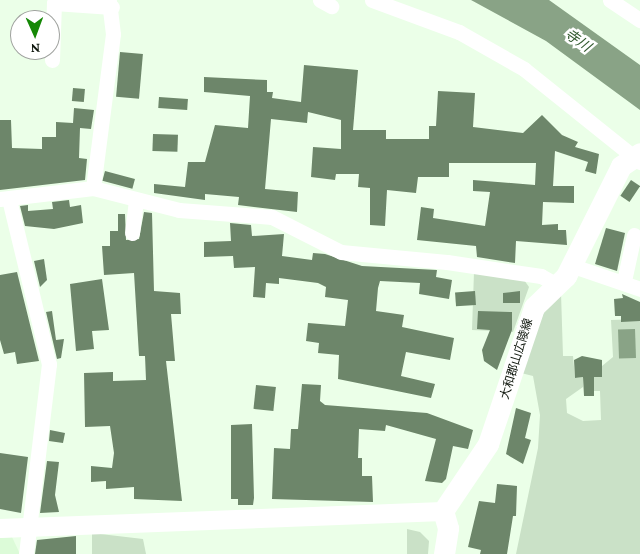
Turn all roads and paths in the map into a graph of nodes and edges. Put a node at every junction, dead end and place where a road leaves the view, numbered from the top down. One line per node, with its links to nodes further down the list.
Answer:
1 (372, 0): 6 (street)
2 (610, 0): 5 (street)
3 (111, 3): 4 (street); 7 (street)
4 (54, 10)
5 (640, 20)
6 (638, 157): 12 (main road, 大和郡山広陵線)
7 (93, 188): 8 (street); 9 (street)
8 (4, 199): 17 (street)
9 (136, 200): 10 (street); 14 (street)
10 (132, 233)
11 (634, 235): 13 (street)
12 (573, 266): 13 (street); 14 (main road, 大和郡山広陵線)
13 (624, 281): 15 (street)
14 (557, 285): 16 (main road, 大和郡山広陵線)
15 (640, 289)
16 (443, 511): 17 (street); 20 (main road)
17 (28, 526): 18 (street); 19 (street)
18 (0, 528)
19 (26, 554)
20 (444, 554)

